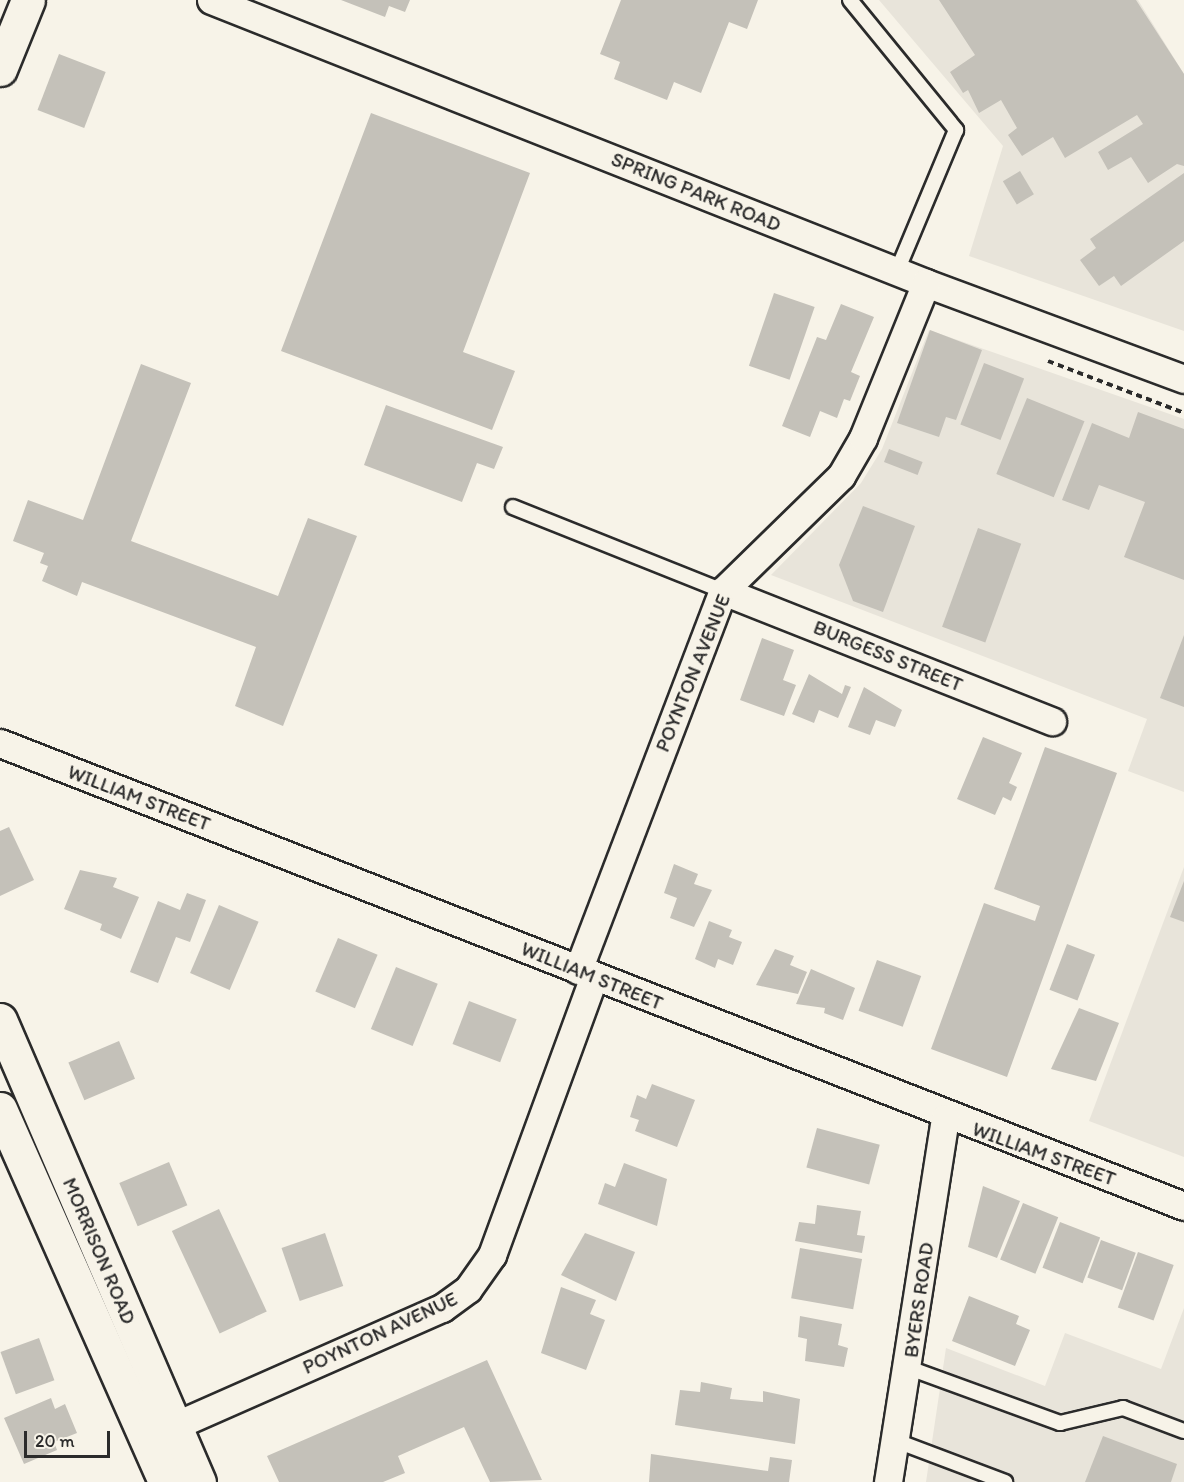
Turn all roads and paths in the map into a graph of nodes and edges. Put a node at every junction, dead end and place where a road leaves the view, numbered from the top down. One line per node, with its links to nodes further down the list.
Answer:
1 (28, 0): 4 (main road)
2 (211, 0): 5 (street, SPRING PARK ROAD)
3 (850, 0): 5 (lane)
4 (0, 69)
5 (897, 271): 6 (street, SPRING PARK ROAD)
6 (926, 283): 7 (street, SPRING PARK ROAD); 9 (street, POYNTON AVENUE)
7 (1184, 379)
8 (513, 507): 9 (lane)
9 (723, 591): 10 (street, BURGESS STREET); 12 (street, POYNTON AVENUE)
10 (1052, 721)
11 (0, 743): 12 (street, WILLIAM STREET)
12 (586, 974): 15 (street, WILLIAM STREET); 19 (street, POYNTON AVENUE)
13 (0, 1020): 19 (main road, MORRISON ROAD)
14 (0, 1109): 19 (main road, MORRISON ROAD)
15 (945, 1118): 16 (street, WILLIAM STREET); 17 (street, BYERS ROAD)
16 (1184, 1206)
17 (909, 1368): 18 (lane); 20 (street, BYERS ROAD)
18 (1184, 1431)
19 (160, 1432): 21 (main road, MORRISON ROAD)
20 (894, 1440): 22 (street, BYERS ROAD); 23 (lane)
21 (173, 1477)
22 (888, 1482)
23 (1005, 1482)

